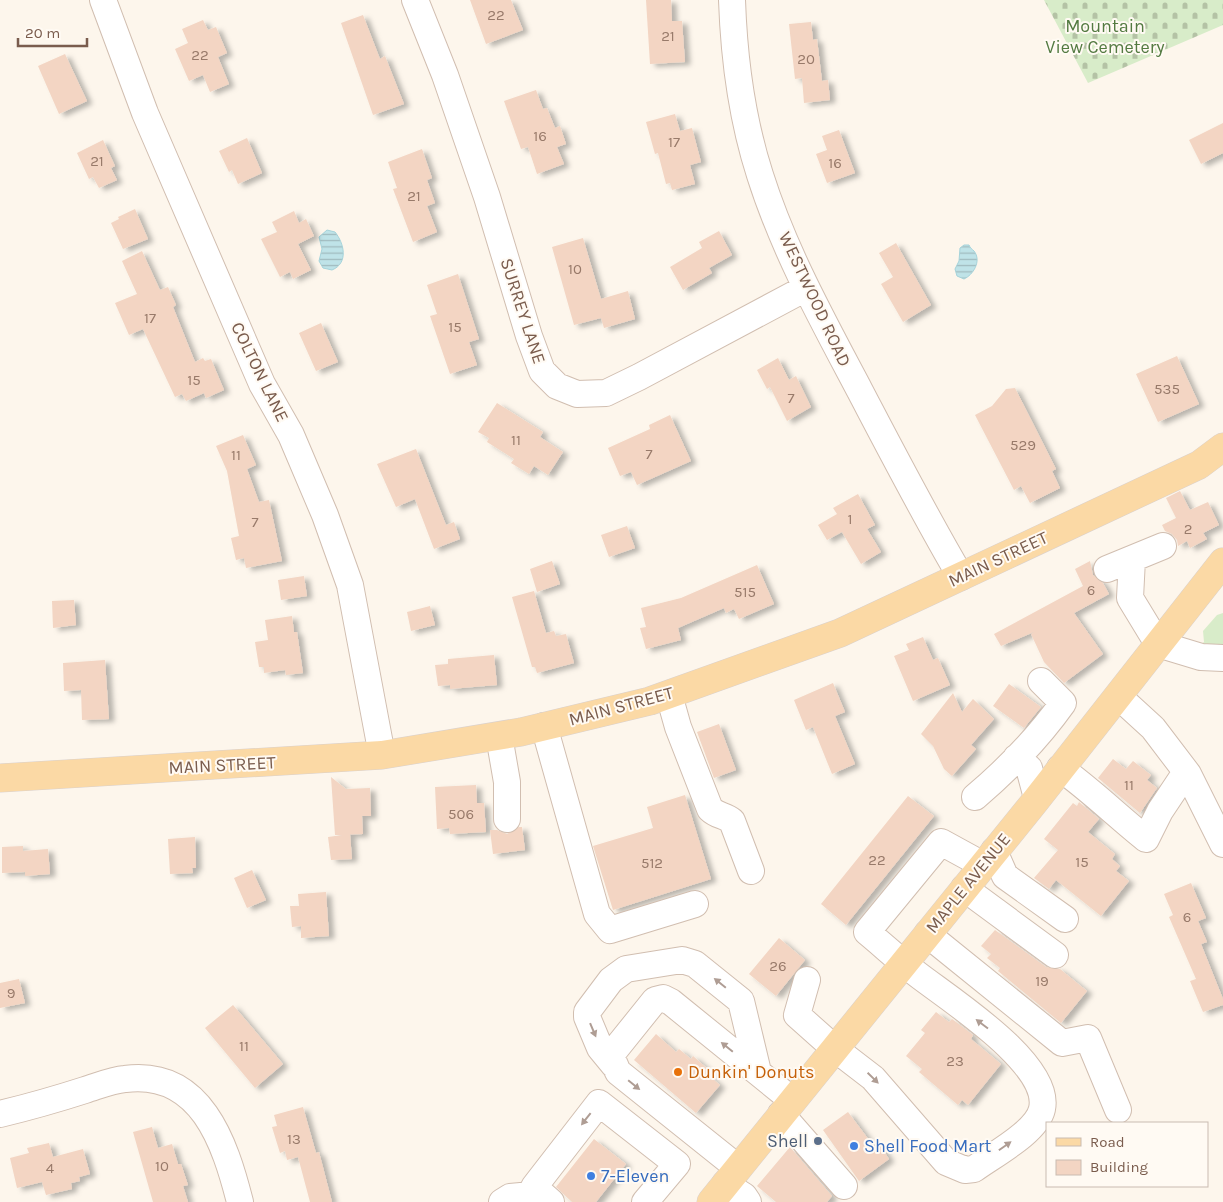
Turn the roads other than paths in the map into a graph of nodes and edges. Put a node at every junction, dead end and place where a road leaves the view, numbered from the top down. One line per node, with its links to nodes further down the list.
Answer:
1 (103, 0): 19 (street, COLTON LANE)
2 (414, 0): 4 (street, SURREY LANE)
3 (732, 0): 4 (street, WESTWOOD ROAD)
4 (806, 288): 11 (street, WESTWOOD ROAD)
5 (1223, 447): 6 (main road, MAIN STREET)
6 (1211, 465): 11 (main road, MAIN STREET)
7 (1162, 546): 8 (street)
8 (1132, 559): 10 (street); 12 (street)
9 (1223, 562): 12 (main road, MAPLE AVENUE)
10 (1106, 568)
11 (961, 577): 15 (main road, MAIN STREET)
12 (1158, 644): 13 (street); 16 (main road, MAPLE AVENUE)
13 (1223, 658)
14 (1041, 681): 20 (street)
15 (669, 694): 17 (main road, MAIN STREET); 29 (street)
16 (1118, 696): 21 (main road, MAPLE AVENUE); 22 (street)
17 (544, 726): 18 (main road, MAIN STREET); 31 (street)
18 (499, 736): 19 (main road, MAIN STREET); 26 (street)
19 (382, 755): 23 (main road, MAIN STREET)
20 (1016, 758): 24 (street); 25 (street)
21 (1060, 768): 22 (street); 25 (main road, MAPLE AVENUE)
22 (1186, 772): 27 (street)
23 (0, 778)
24 (976, 797)
25 (1037, 798): 28 (main road, MAPLE AVENUE)
26 (507, 819)
27 (1223, 844)
28 (989, 858): 30 (main road, MAPLE AVENUE); 32 (street); 36 (street)
29 (751, 872)
30 (964, 888): 33 (main road, MAPLE AVENUE); 34 (street)
31 (696, 904)
32 (1065, 919)
33 (927, 934): 36 (main road, MAPLE AVENUE); 43 (street)
34 (1055, 955)
35 (672, 961): 38 (street); 40 (street, one-way to 40); 41 (street, one-way to 35)
36 (903, 963): 39 (main road, MAPLE AVENUE); 39 (street, one-way to 36)
37 (808, 980): 39 (street)
38 (655, 1000): 40 (street); 41 (street, one-way to 38)
39 (834, 1048): 42 (main road, MAPLE AVENUE)
40 (614, 1065): 45 (street, one-way to 45)
41 (758, 1072): 42 (street)
42 (786, 1107): 45 (main road, MAPLE AVENUE); 46 (street)
43 (1118, 1110)
44 (0, 1114): 47 (street)
45 (725, 1185): 52 (street)
46 (844, 1186)
47 (240, 1202)
48 (502, 1202): 49 (street)
49 (528, 1202)
50 (551, 1202): 51 (street, one-way to 50)
51 (645, 1202)
52 (748, 1202)

